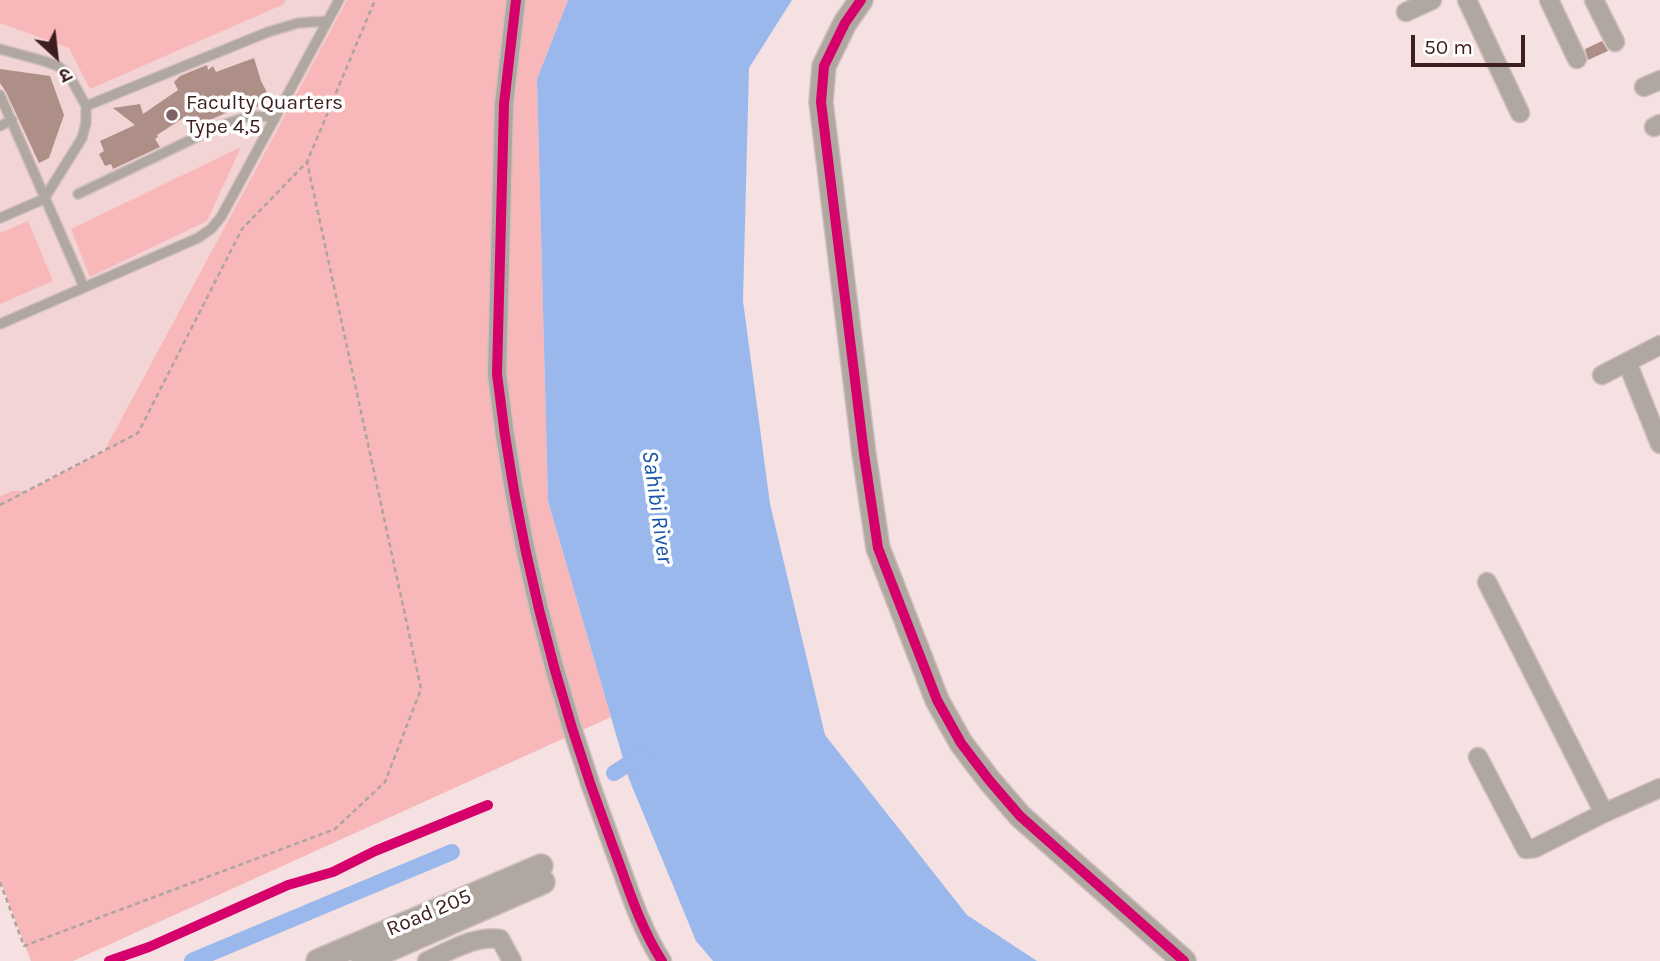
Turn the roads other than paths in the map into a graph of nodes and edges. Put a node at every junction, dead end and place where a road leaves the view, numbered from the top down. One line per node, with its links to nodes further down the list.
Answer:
1 (339, 0): 9 (lane)
2 (516, 0): 36 (street)
3 (861, 0): 37 (street)
4 (1432, 0): 8 (street)
5 (1467, 0): 15 (street)
6 (1549, 0): 12 (street)
7 (1594, 0): 10 (street)
8 (1406, 12)
9 (327, 21): 14 (lane); 16 (lane)
10 (1615, 42)
11 (0, 49): 14 (lane)
12 (1577, 59)
13 (0, 95): 17 (lane)
14 (86, 106): 20 (lane)
15 (1520, 113)
16 (275, 117): 19 (lane); 22 (lane)
17 (12, 120): 18 (lane); 20 (lane)
18 (0, 125)
19 (78, 194)
20 (44, 199): 21 (lane); 22 (lane)
21 (0, 218)
22 (84, 287): 23 (lane)
23 (0, 324)
24 (1660, 345): 25 (street)
25 (1627, 362): 26 (street); 27 (street)
26 (1602, 375)
27 (1660, 444)
28 (1487, 582): 31 (street)
29 (1478, 757): 31 (street)
30 (1660, 789): 31 (street)
31 (1604, 813)
32 (317, 961): 33 (street, Road 205)
33 (363, 961)
34 (427, 961): 35 (street)
35 (512, 961)
36 (662, 961)
37 (1184, 961)

